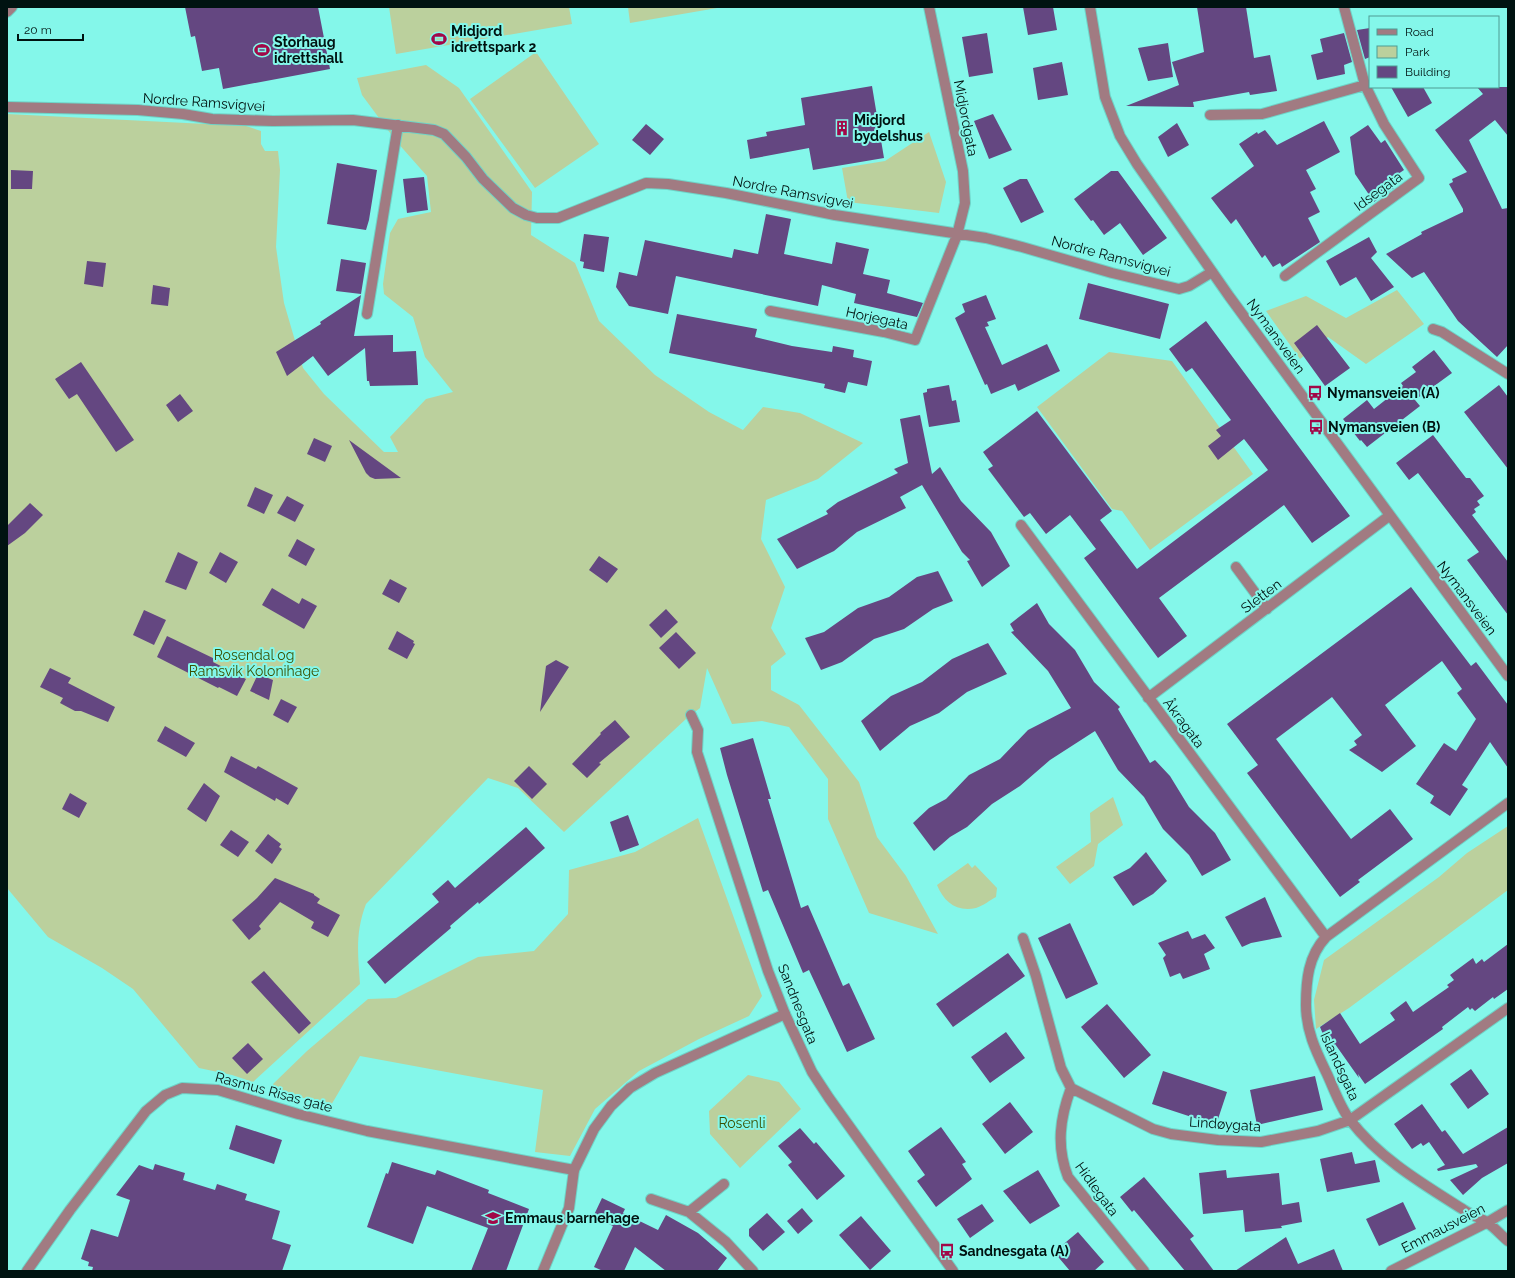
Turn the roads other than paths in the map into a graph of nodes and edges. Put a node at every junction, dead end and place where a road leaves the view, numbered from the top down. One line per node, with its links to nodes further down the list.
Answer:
1 (12, 7): 5 (street)
2 (929, 7): 10 (street, Midjordgata)
3 (1090, 7): 11 (street, Nymansveien)
4 (1344, 7): 6 (street, Idsegata)
5 (7, 12)
6 (1365, 85): 8 (street); 12 (street, Idsegata)
7 (7, 107): 9 (street, Nordre Ramsvigvei)
8 (1210, 115)
9 (398, 125): 10 (street, Nordre Ramsvigvei); 14 (street)
10 (957, 235): 11 (street, Nordre Ramsvigvei); 13 (street, Horjegata)
11 (1212, 272): 17 (street, Nymansveien)
12 (1285, 276)
13 (770, 311)
14 (367, 314)
15 (1433, 329): 16 (street)
16 (1508, 374)
17 (1389, 516): 20 (street, Sletten); 21 (street, Nymansveien)
18 (1021, 525): 22 (street, Åkragata)
19 (1236, 567): 20 (street, Sletten)
20 (1267, 609): 22 (street, Sletten)
21 (1508, 676)
22 (1148, 698): 25 (street, Åkragata)
23 (691, 715): 28 (street, Sandnesgata)
24 (1508, 803): 25 (street, Islandsgata)
25 (1326, 937): 30 (street, Islandsgata)
26 (1023, 938): 29 (street)
27 (1508, 1008): 30 (street, Lindøygata)
28 (785, 1014): 31 (street); 41 (street, Sandnesgata)
29 (1070, 1088): 30 (street, Lindøygata); 42 (street, Hidlegata)
30 (1350, 1120): 36 (street, Islandsgata)
31 (574, 1170): 38 (street, Rasmus Risas gate); 39 (street)
32 (724, 1184): 35 (street)
33 (651, 1199): 35 (street)
34 (1508, 1210): 36 (street, Emmausveien)
35 (689, 1212): 40 (street)
36 (1488, 1222): 37 (street, Islandsgata); 43 (street, Emmausveien)
37 (1508, 1241)
38 (27, 1271)
39 (543, 1271)
40 (753, 1271)
41 (953, 1271)
42 (1144, 1271)
43 (1391, 1271)

